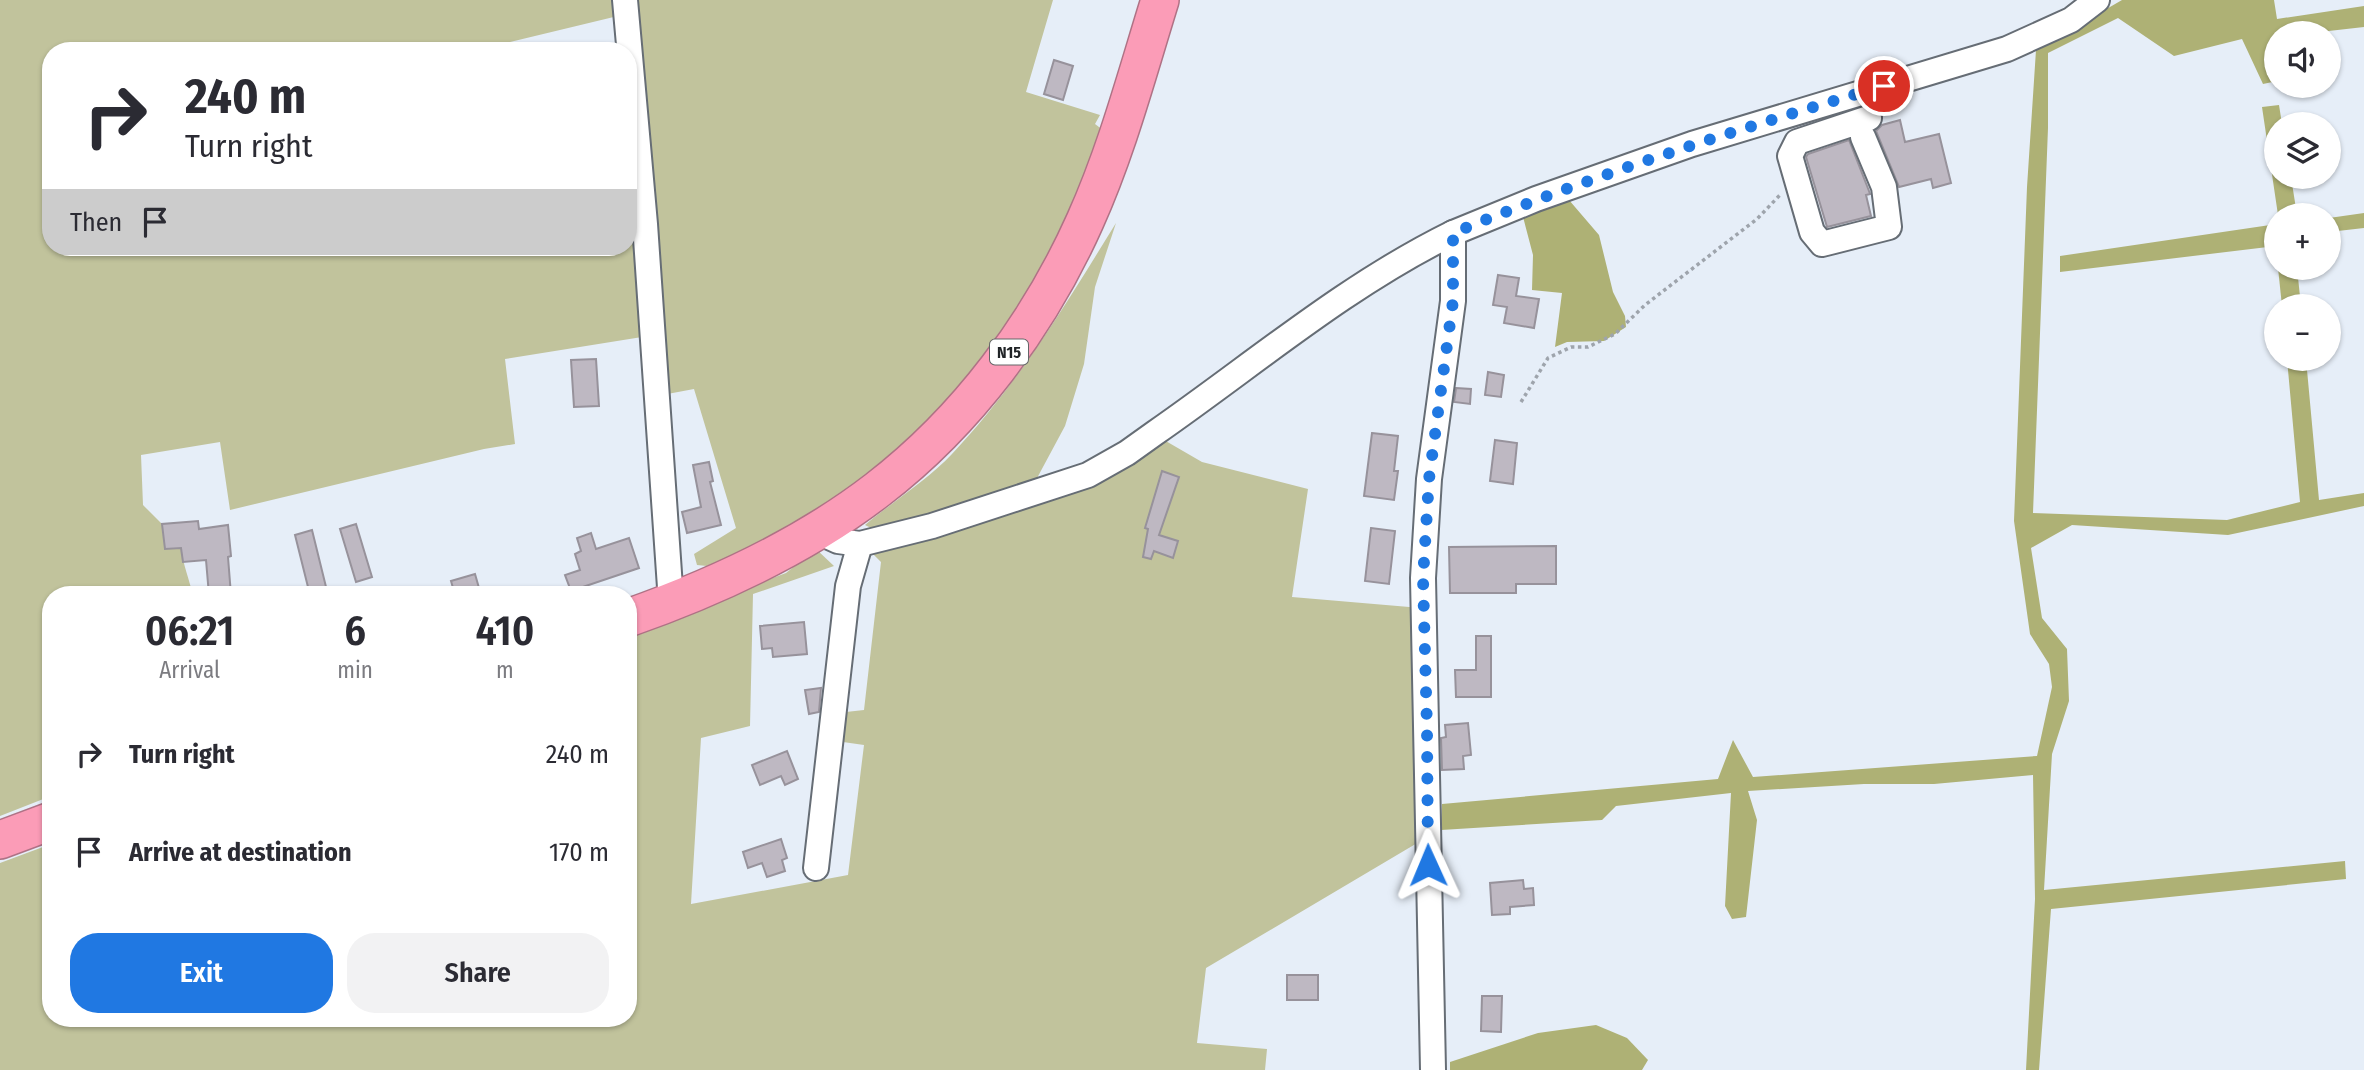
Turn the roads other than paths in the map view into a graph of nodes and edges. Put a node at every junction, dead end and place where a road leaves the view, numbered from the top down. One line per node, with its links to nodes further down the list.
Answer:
1 (625, 0): 4 (street)
2 (1160, 0): 9 (highway, N15)
3 (2097, 0): 5 (street)
4 (629, 42)
5 (1829, 102): 6 (street); 8 (street)
6 (1858, 127): 6 (street)
7 (637, 134): 11 (street)
8 (1453, 233): 10 (street); 16 (street)
9 (816, 531): 10 (street); 11 (highway, N15)
10 (860, 544): 15 (street)
11 (671, 602): 12 (highway, N15)
12 (637, 615)
13 (42, 824): 14 (highway)
14 (0, 840)
15 (816, 868)
16 (1433, 1070)

